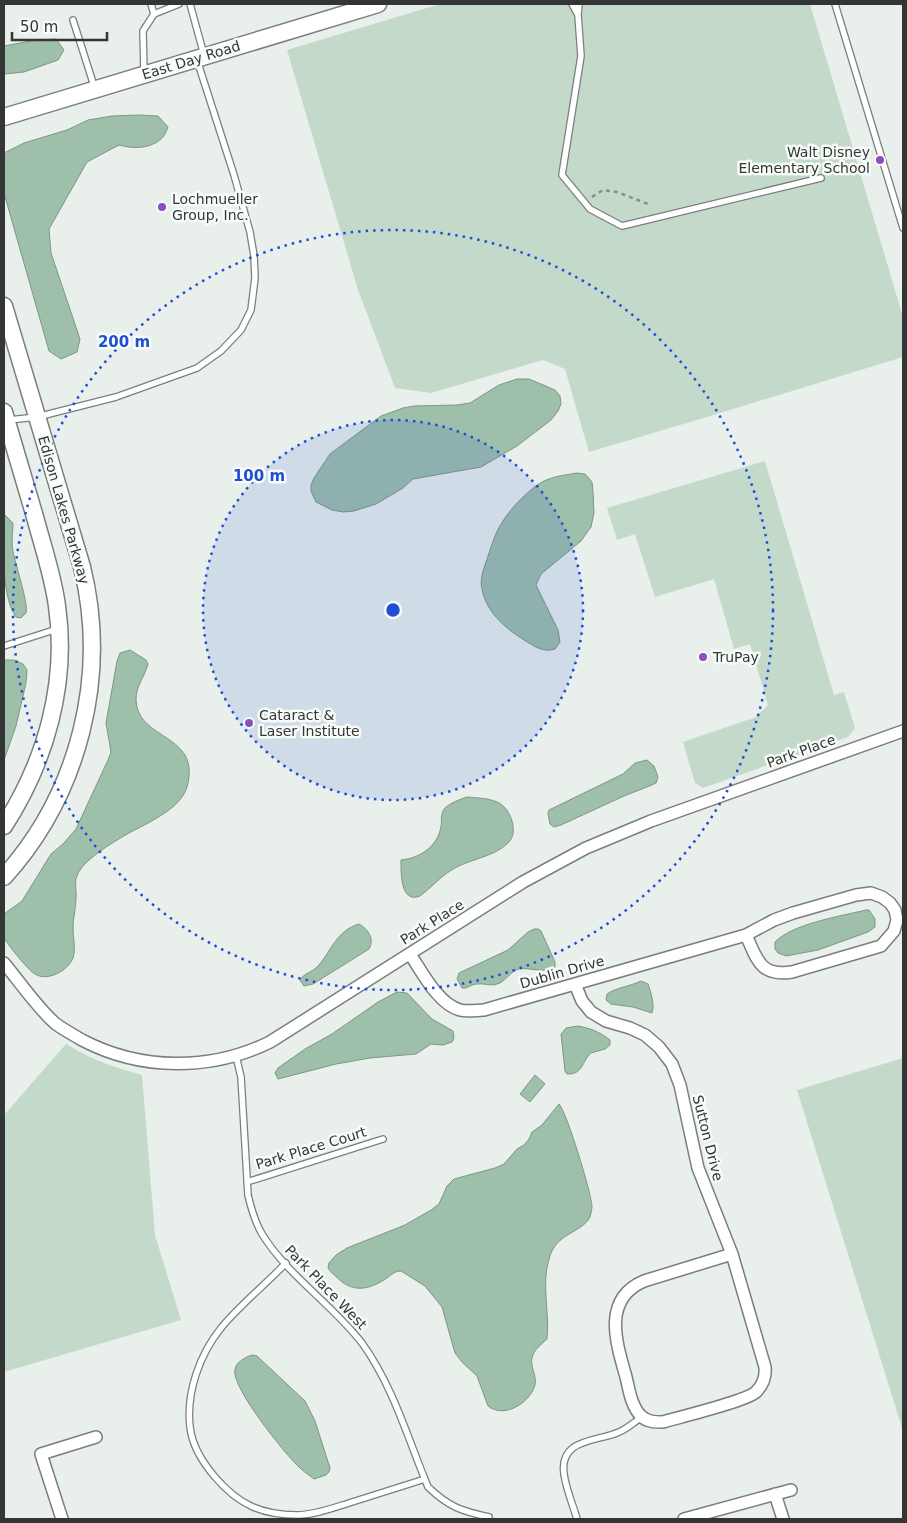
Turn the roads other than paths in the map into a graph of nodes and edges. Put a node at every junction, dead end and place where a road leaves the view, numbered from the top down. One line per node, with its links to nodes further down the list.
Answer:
1 (151, 4): 8 (lane)
2 (179, 4): 8 (lane)
3 (190, 4): 11 (lane)
4 (378, 4): 11 (street, East Day Road)
5 (572, 4): 9 (lane)
6 (579, 4): 9 (lane)
7 (835, 4): 16 (lane)
8 (154, 14): 12 (lane)
9 (578, 15): 15 (lane)
10 (73, 20): 13 (lane)
11 (200, 56): 12 (street, East Day Road); 18 (lane)
12 (144, 74): 13 (street, East Day Road)
13 (94, 89): 14 (street, East Day Road)
14 (4, 117)
15 (821, 178)
16 (903, 228)
17 (4, 306): 18 (street, Edison Lakes Parkway)
18 (37, 417): 19 (lane); 24 (street, Edison Lakes Parkway)
19 (5, 418): 20 (street)
20 (59, 628): 21 (lane); 23 (street)
21 (4, 646)
22 (903, 731): 26 (street, Park Place)
23 (4, 826)
24 (4, 877)
25 (746, 935): 25 (street, Dublin Drive); 28 (street, Dublin Drive)
26 (410, 954): 28 (street, Dublin Drive); 29 (street, Park Place)
27 (4, 963): 29 (street, Park Place)
28 (575, 984): 32 (street, Sutton Drive)
29 (236, 1056): 31 (lane, Park Place West)
30 (384, 1139): 31 (lane, Park Place Court)
31 (247, 1182): 33 (lane, Park Place West)
32 (732, 1254): 34 (street); 34 (street, Sutton Drive)
33 (286, 1263): 36 (lane, Park Place West); 36 (lane)
34 (642, 1417): 41 (lane)
35 (96, 1437): 40 (street)
36 (425, 1479): 39 (lane, Park Place West)
37 (791, 1490): 38 (street)
38 (775, 1494): 42 (street); 43 (street)
39 (489, 1516)
40 (62, 1519)
41 (578, 1519)
42 (684, 1519)
43 (783, 1519)

